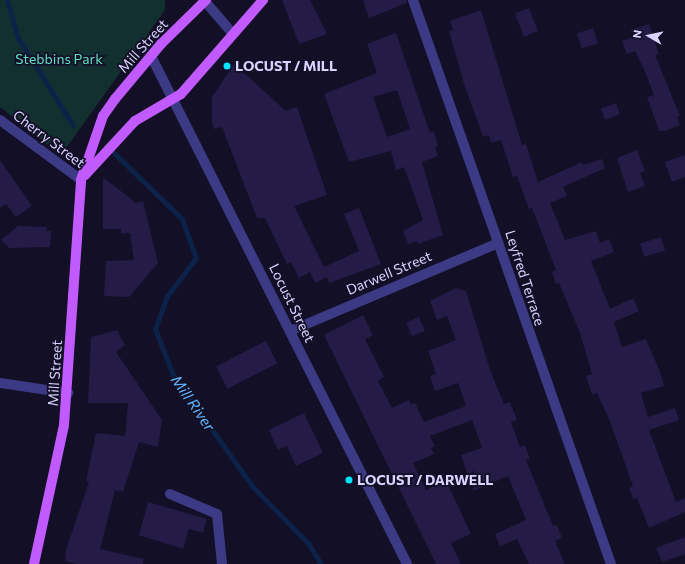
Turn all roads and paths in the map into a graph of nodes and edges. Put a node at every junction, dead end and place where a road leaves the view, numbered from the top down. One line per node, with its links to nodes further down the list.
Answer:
1 (205, 0): 5 (street); 6 (main road, Mill Street)
2 (262, 0): 4 (main road)
3 (413, 0): 10 (street, Leyfred Terrace)
4 (255, 4): 5 (main road)
5 (233, 34): 7 (main road)
6 (151, 56): 7 (street, Locust Street); 9 (main road, Mill Street)
7 (174, 98): 9 (main road); 11 (street, Locust Street)
8 (0, 120): 9 (street, Cherry Street)
9 (81, 180): 13 (main road, Mill Street)
10 (498, 243): 11 (street, Darwell Street); 18 (street, Leyfred Terrace)
11 (290, 331): 17 (street, Locust Street)
12 (0, 383): 13 (street)
13 (68, 393): 15 (main road, Mill Street)
14 (170, 494): 16 (street)
15 (34, 564)
16 (222, 564)
17 (407, 564)
18 (611, 564)

